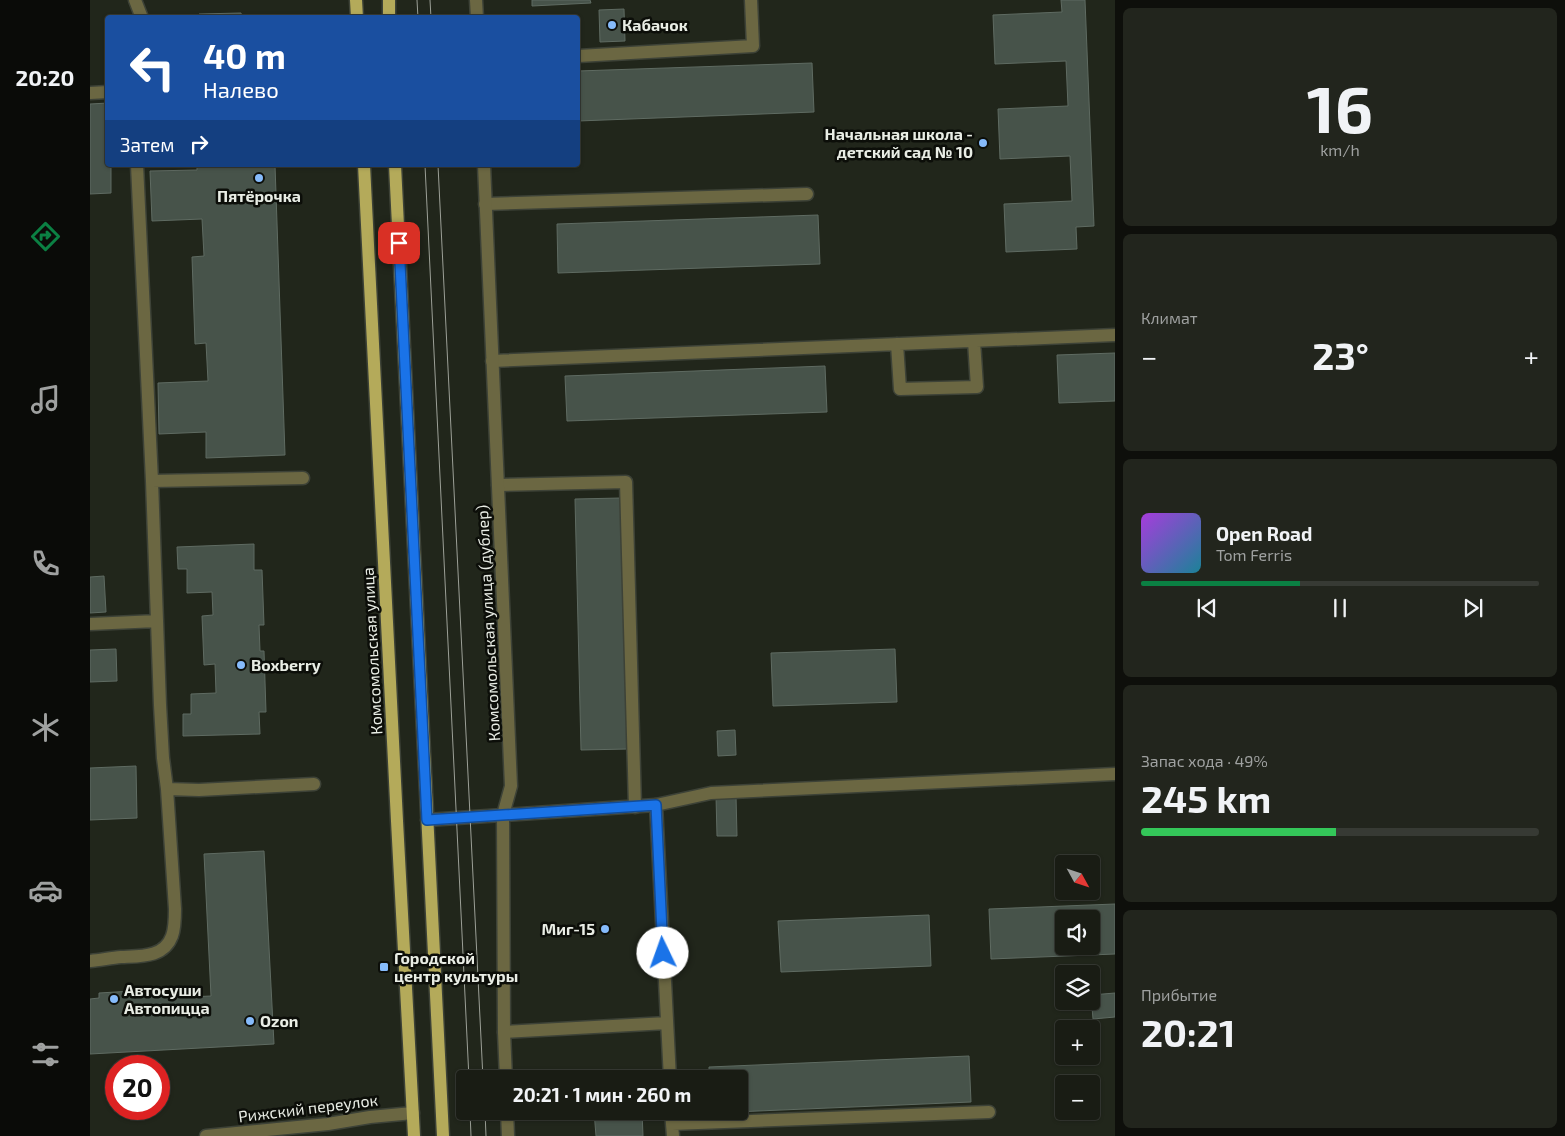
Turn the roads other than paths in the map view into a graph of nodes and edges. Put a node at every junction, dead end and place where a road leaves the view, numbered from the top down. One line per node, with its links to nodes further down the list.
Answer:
1 (135, 0): 6 (street)
2 (356, 0): 7 (main road)
3 (389, 0): 8 (main road)
4 (476, 0): 9 (street)
5 (751, 0): 10 (street)
6 (141, 15)
7 (357, 15)
8 (389, 15)
9 (477, 15)
10 (580, 56)
11 (105, 92): 12 (street)
12 (90, 93)
13 (137, 167): 24 (street)
14 (364, 167): 41 (main road, Комсомольская улица)
15 (396, 167): 34 (main road)
16 (484, 167): 18 (street, Комсомольская улица (дублер))
17 (807, 194): 18 (street)
18 (485, 204): 22 (street, Комсомольская улица (дублер))
19 (1115, 335): 20 (street)
20 (974, 341): 21 (street); 21 (street)
21 (897, 344): 22 (street)
22 (492, 361): 25 (street, Комсомольская улица (дублер))
23 (303, 478): 24 (street)
24 (152, 481): 26 (street)
25 (498, 485): 32 (street); 33 (street, Комсомольская улица (дублер))
26 (157, 621): 27 (street); 30 (street)
27 (90, 624)
28 (1115, 774): 31 (street)
29 (314, 784): 30 (street)
30 (167, 789): 35 (street)
31 (656, 805): 32 (street); 36 (street)
32 (635, 807): 33 (street)
33 (503, 814): 34 (street); 37 (street, Комсомольская улица (дублер))
34 (427, 820): 46 (main road)
35 (90, 961)
36 (667, 1023): 37 (street); 39 (street)
37 (504, 1032): 38 (street, Комсомольская улица (дублер))
38 (506, 1070)
39 (670, 1070)
40 (989, 1112): 43 (street)
41 (413, 1113): 44 (street, Рижский переулок); 45 (main road, Комсомольская улица)
42 (507, 1120): 47 (street)
43 (672, 1124)
44 (206, 1136)
45 (414, 1136)
46 (443, 1136)
47 (508, 1136)

